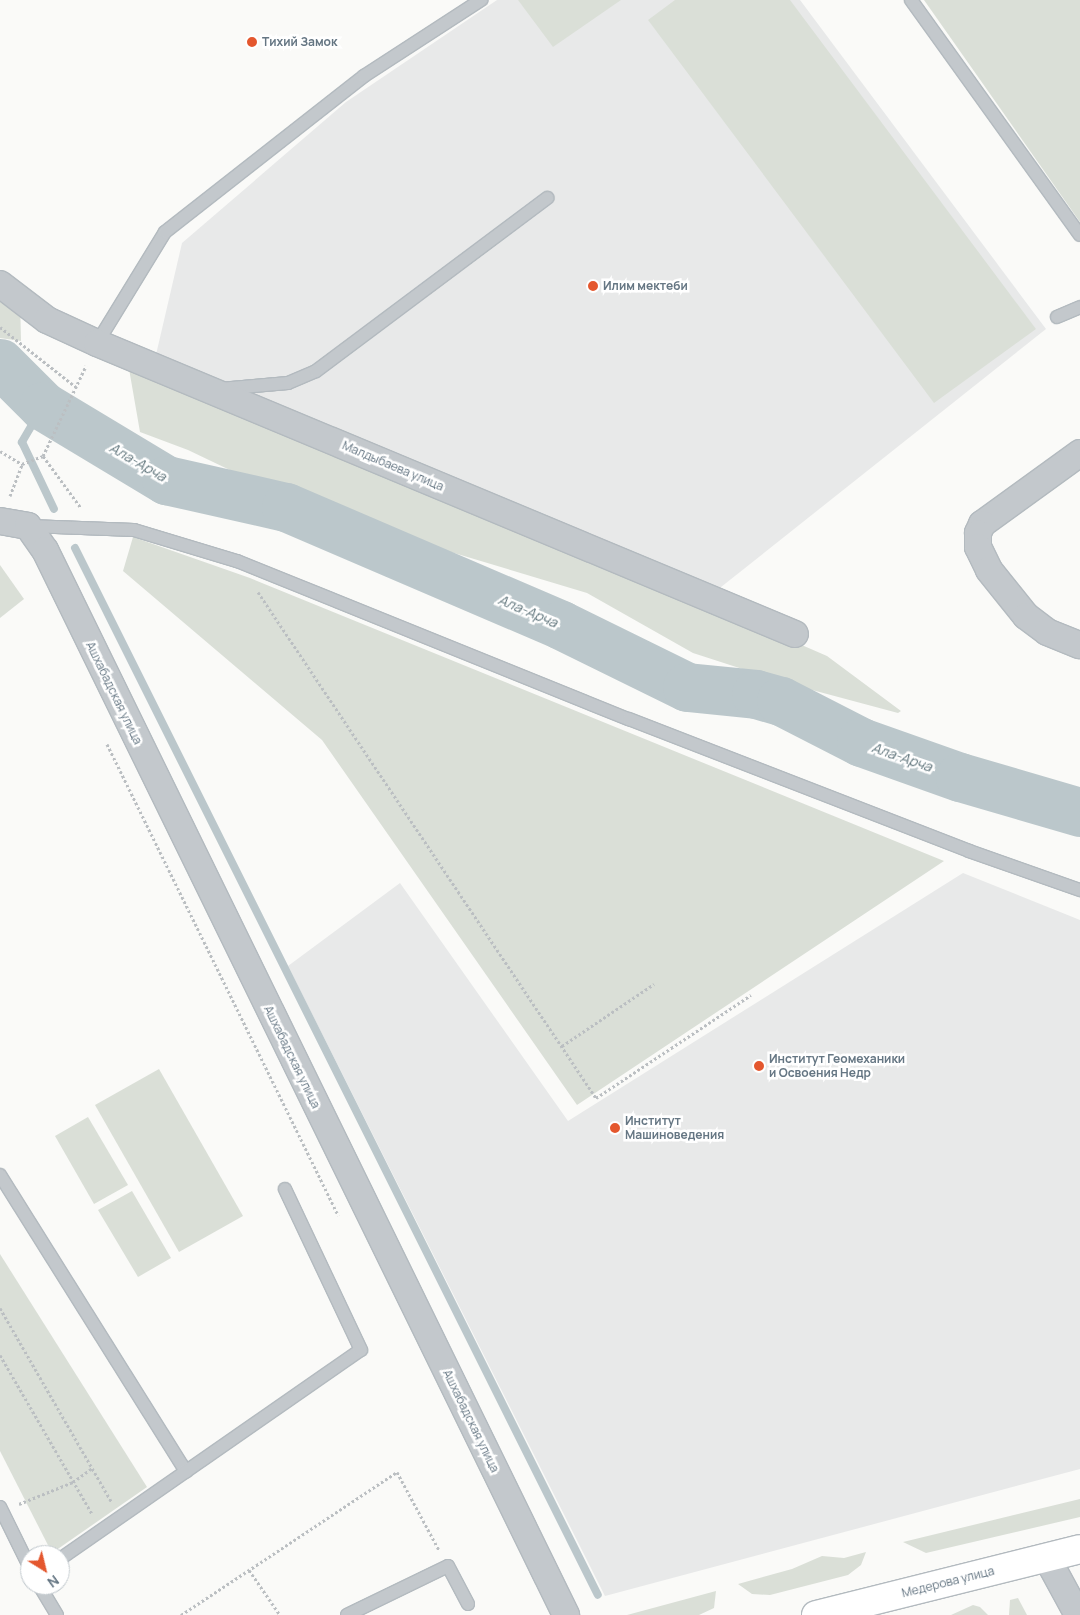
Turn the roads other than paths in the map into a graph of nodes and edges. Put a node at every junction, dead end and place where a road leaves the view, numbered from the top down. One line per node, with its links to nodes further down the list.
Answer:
1 (481, 0): 8 (lane)
2 (911, 0): 4 (lane)
3 (547, 198): 9 (lane)
4 (1080, 235)
5 (0, 284): 8 (street, Малдыбаева улица)
6 (1080, 307): 7 (lane)
7 (1057, 317)
8 (97, 343): 9 (street, Малдыбаева улица)
9 (209, 390): 13 (street, Малдыбаева улица)
10 (1080, 453): 14 (street)
11 (0, 521): 12 (street)
12 (28, 526): 15 (lane); 29 (street, Ашхабадская улица)
13 (795, 634)
14 (1080, 645)
15 (1080, 890)
16 (0, 1175): 18 (lane)
17 (286, 1189): 18 (lane)
18 (186, 1471): 22 (lane)
19 (1, 1509): 20 (lane)
20 (20, 1548)
21 (1080, 1549): 23 (main road, Медерова улица)
22 (70, 1552)
23 (1047, 1558): 26 (main road, Медерова улица); 31 (street)
24 (45, 1595): 27 (lane)
25 (468, 1604): 28 (lane)
26 (864, 1609): 30 (main road, Медерова улица)
27 (58, 1615)
28 (347, 1615)
29 (566, 1615)
30 (816, 1615)
31 (1078, 1615)

